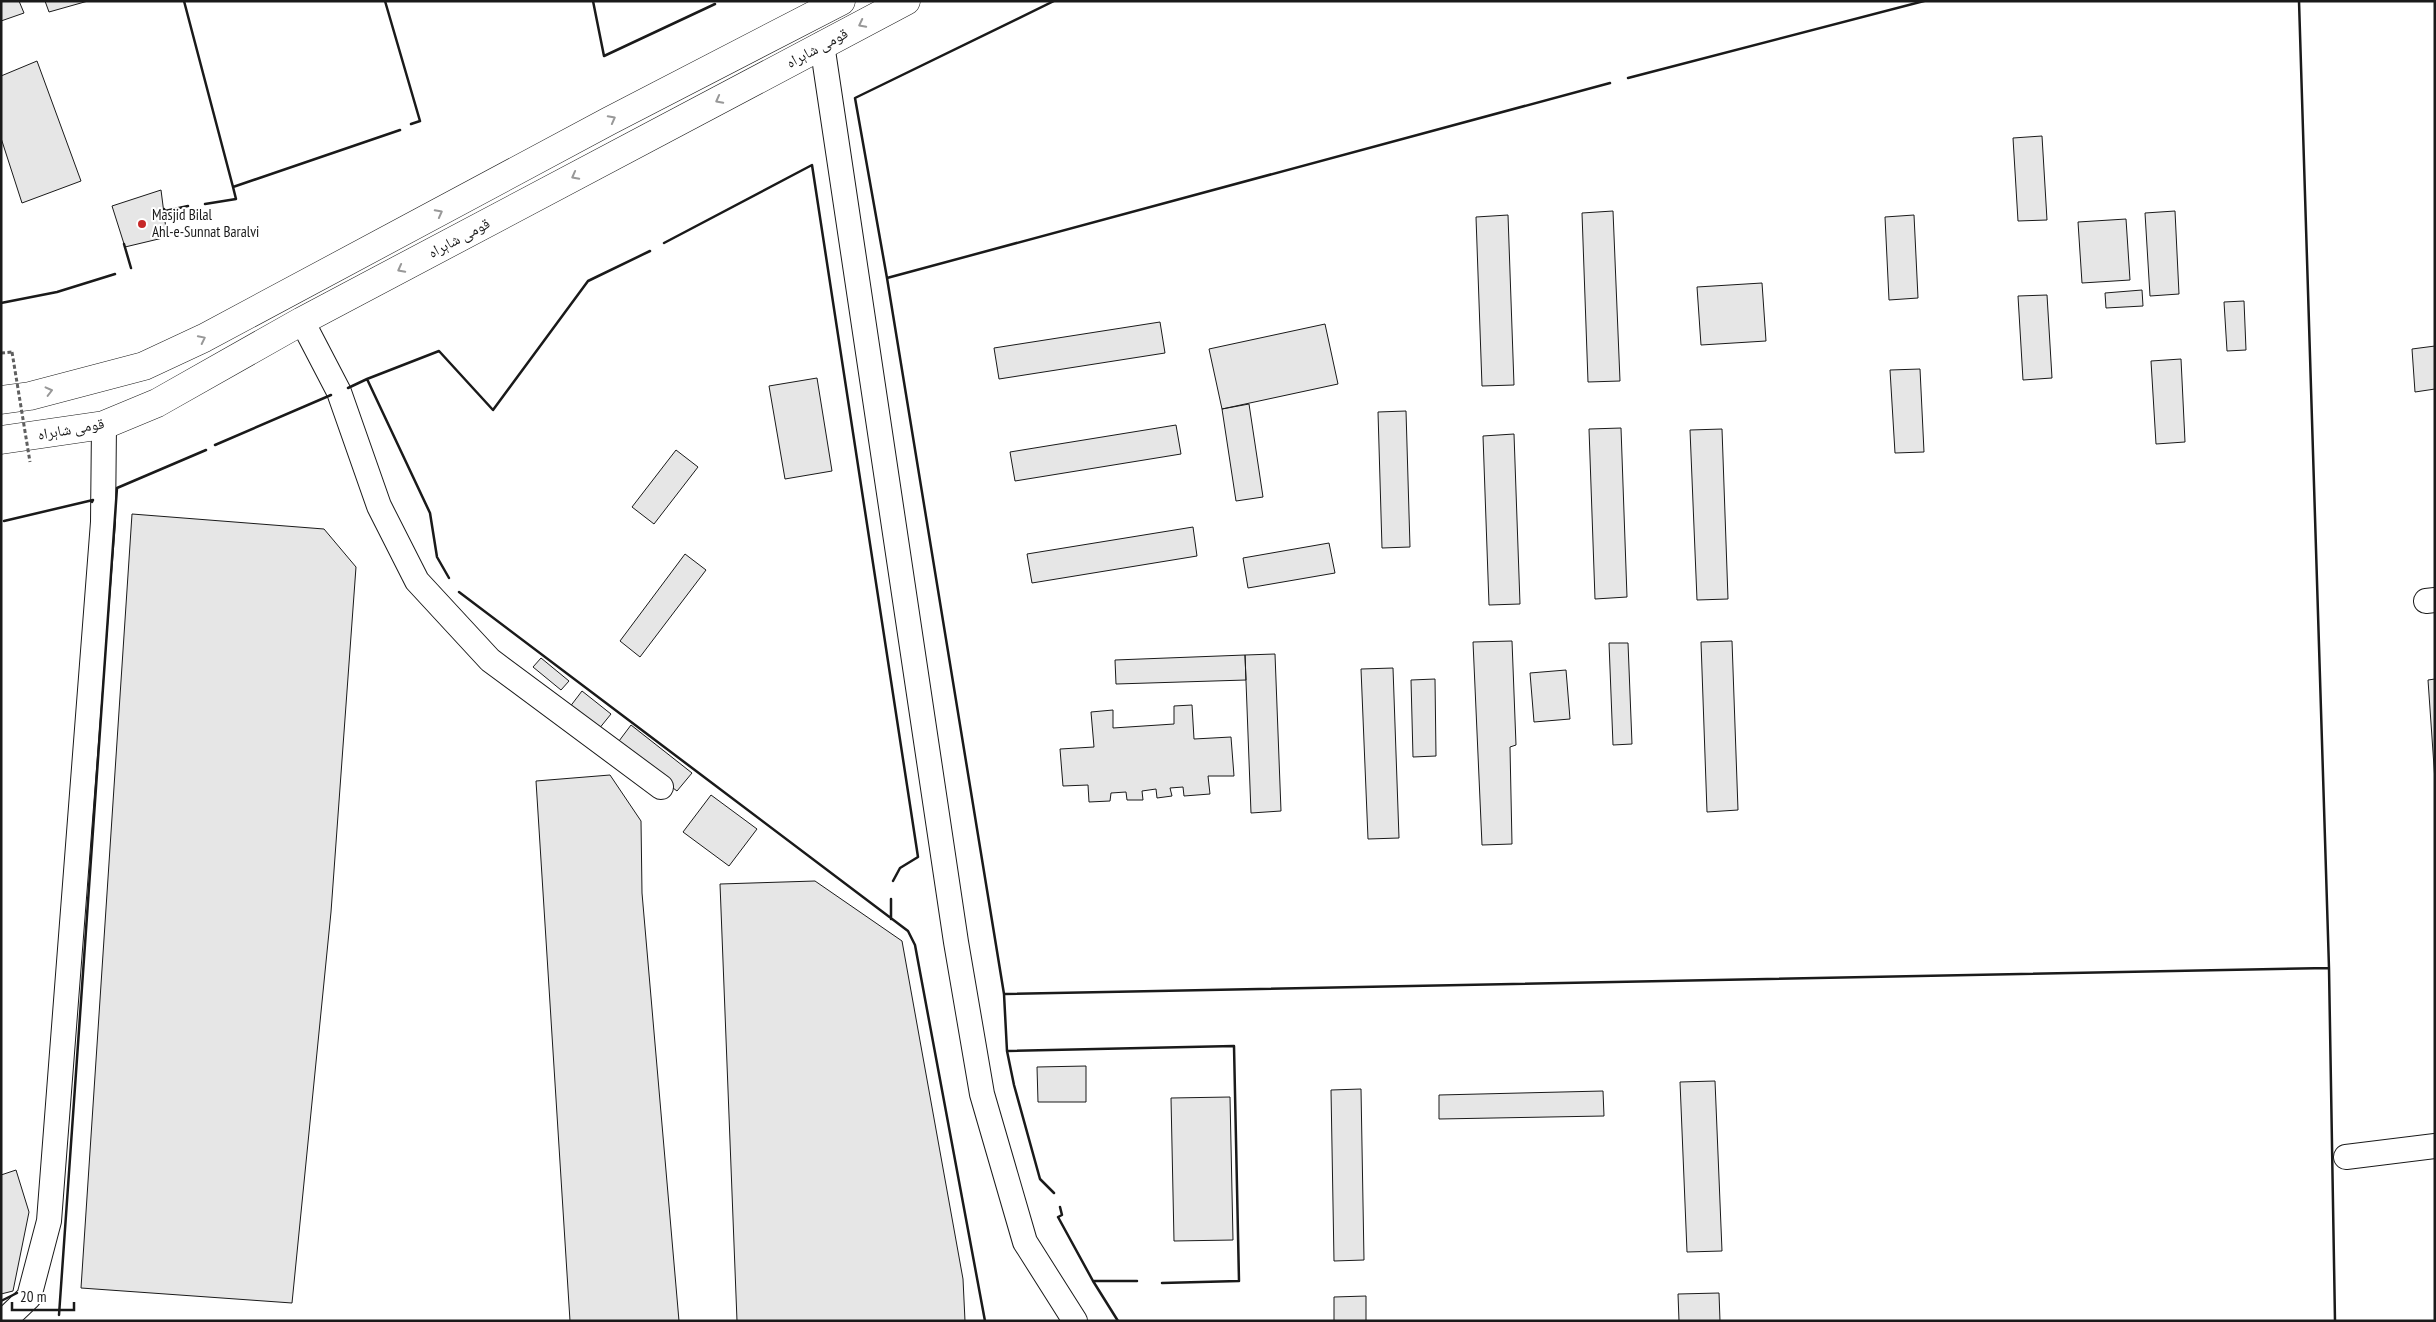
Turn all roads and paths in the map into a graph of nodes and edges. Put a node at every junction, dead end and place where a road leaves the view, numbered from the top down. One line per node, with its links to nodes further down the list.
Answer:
1 (841, 1): 6 (highway, قومی شاہراہ, one-way to 1)
2 (906, 1): 3 (highway, قومی شاہراہ, one-way to 3)
3 (822, 44): 4 (highway, قومی شاہراہ, one-way to 4); 14 (street)
4 (302, 321): 7 (highway, قومی شاہراہ); 10 (street)
5 (1, 353): 9 (path, bridge)
6 (1, 400)
7 (104, 425): 8 (highway, قومی شاہراہ); 13 (street)
8 (1, 440)
9 (30, 462)
10 (661, 787)
11 (2435, 1146): 12 (street)
12 (2346, 1157)
13 (4, 1321)
14 (1074, 1321)

